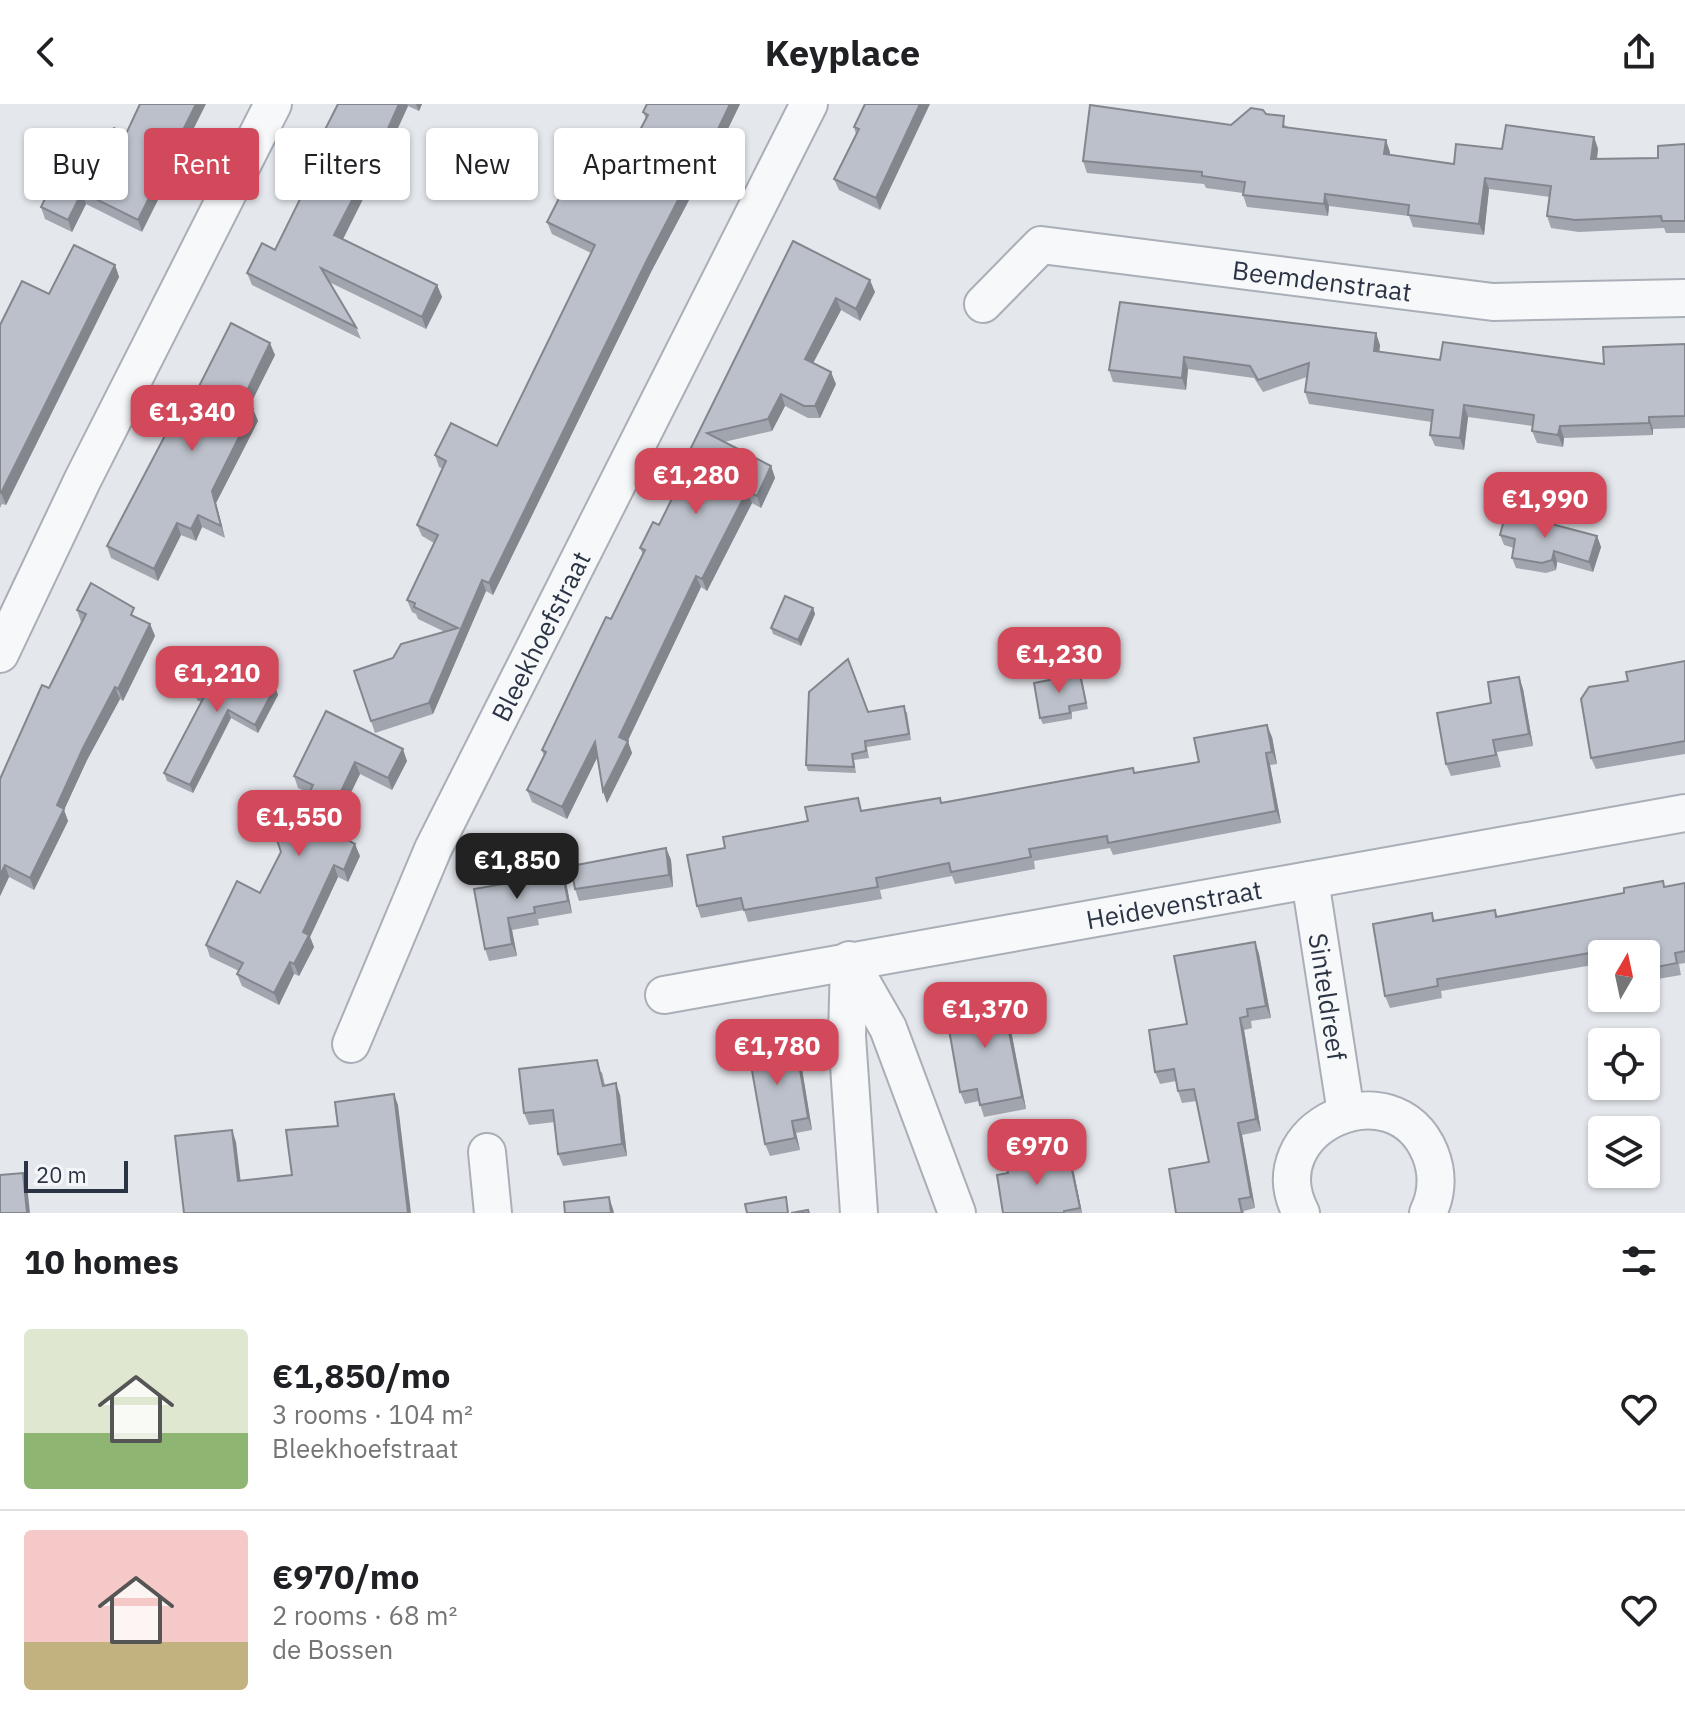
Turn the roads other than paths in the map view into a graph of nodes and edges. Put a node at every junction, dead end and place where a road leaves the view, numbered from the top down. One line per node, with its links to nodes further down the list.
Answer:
1 (273, 104): 5 (street)
2 (809, 104): 10 (street, Bleekhoefstraat)
3 (1685, 298): 4 (street, Beemdenstraat)
4 (983, 304)
5 (0, 654)
6 (1685, 813): 7 (street, Heidevenstraat)
7 (1310, 880): 8 (street, Heidevenstraat); 11 (street, Sinteldreef)
8 (849, 960): 9 (street, Heidevenstraat); 14 (street); 15 (street)
9 (664, 995)
10 (351, 1044)
11 (1346, 1113): 16 (street); 17 (street)
12 (487, 1152): 13 (street)
13 (493, 1213)
14 (859, 1213)
15 (957, 1213)
16 (1301, 1213)
17 (1428, 1213)

